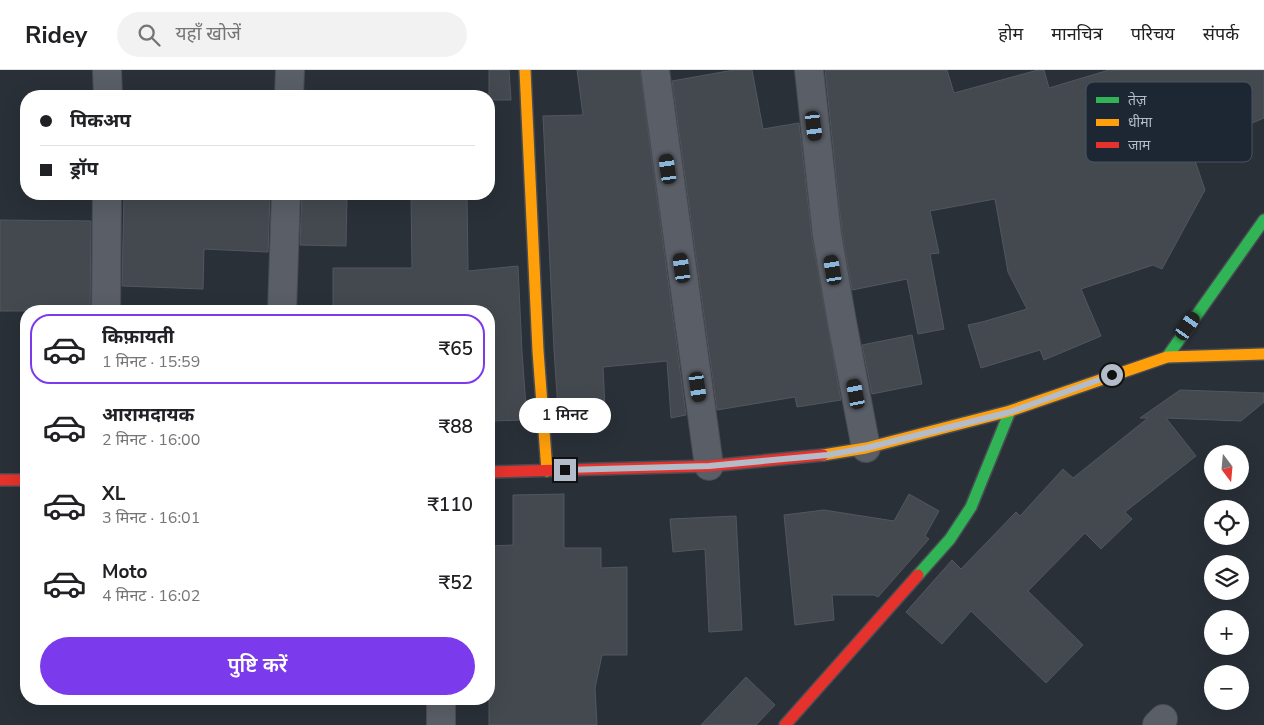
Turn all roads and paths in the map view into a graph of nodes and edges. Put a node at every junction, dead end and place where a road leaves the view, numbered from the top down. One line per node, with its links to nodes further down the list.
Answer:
1 (107, 70): 6 (street)
2 (290, 70): 7 (street)
3 (525, 70): 18 (street)
4 (655, 70): 17 (street)
5 (809, 70): 16 (street)
6 (108, 90)
7 (289, 90)
8 (107, 200): 11 (street)
9 (286, 200): 12 (street)
10 (1264, 220): 14 (street)
11 (106, 305)
12 (282, 305)
13 (1264, 354): 14 (street)
14 (1167, 356): 15 (street)
15 (1010, 412): 16 (street); 24 (street)
16 (866, 448): 17 (street)
17 (709, 466): 18 (street)
18 (547, 471): 19 (street)
19 (495, 472)
20 (0, 480): 21 (street)
21 (20, 480)
22 (441, 705): 23 (street)
23 (441, 725)
24 (785, 725)

